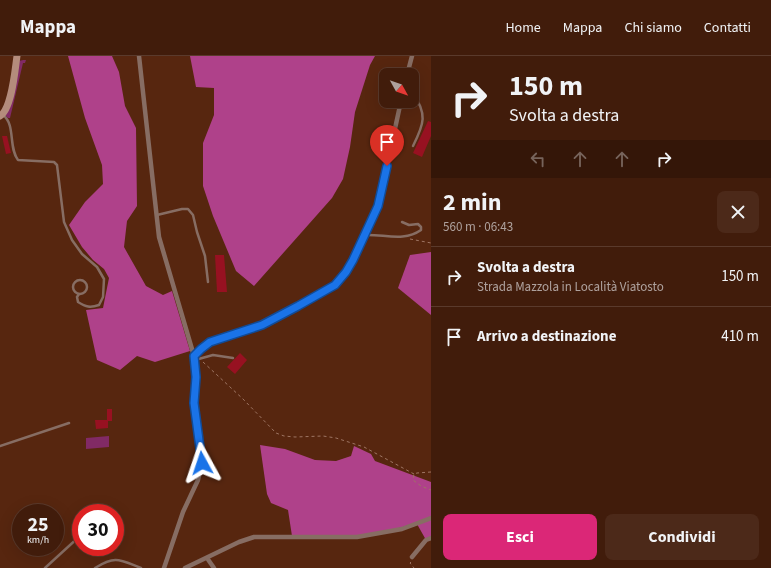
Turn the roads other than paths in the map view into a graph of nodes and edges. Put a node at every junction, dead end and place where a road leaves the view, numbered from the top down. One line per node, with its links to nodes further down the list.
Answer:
1 (17, 56): 7 (street)
2 (139, 56): 9 (street)
3 (412, 56): 4 (street)
4 (409, 68)
5 (419, 106): 8 (lane)
6 (399, 108): 11 (street)
7 (1, 115): 13 (lane)
8 (413, 146)
9 (157, 215): 12 (lane); 14 (street)
10 (402, 222): 11 (lane)
11 (364, 236): 14 (street)
12 (208, 282)
13 (78, 294): 13 (lane)
14 (196, 358): 15 (lane); 26 (street)
15 (232, 358)
16 (70, 423): 17 (lane)
17 (0, 446)
18 (431, 518): 22 (street)
19 (431, 538): 21 (street)
20 (72, 543): 23 (lane)
21 (412, 557)
22 (207, 558): 27 (street); 28 (street)
23 (45, 568)
24 (95, 568): 25 (lane)
25 (141, 568)
26 (164, 568)
27 (185, 568)
28 (214, 568)

